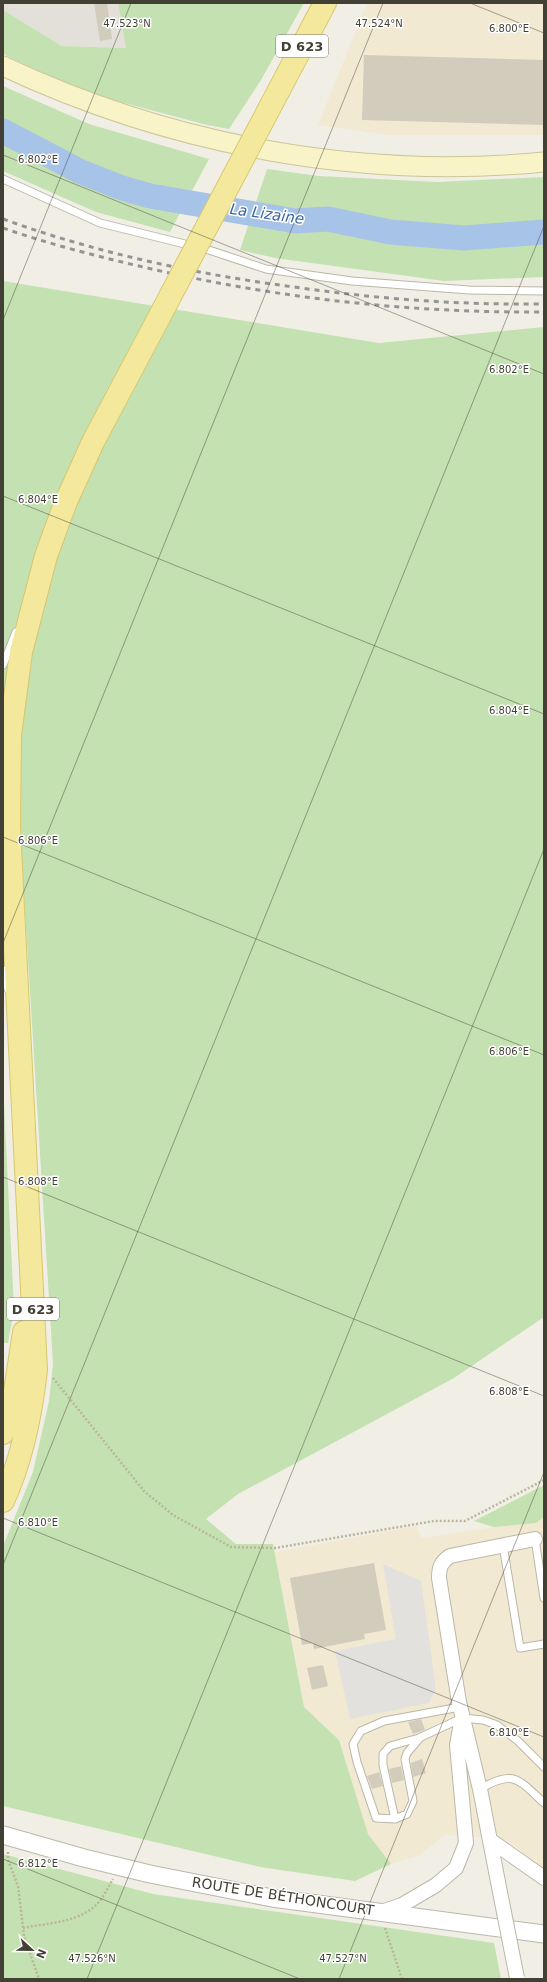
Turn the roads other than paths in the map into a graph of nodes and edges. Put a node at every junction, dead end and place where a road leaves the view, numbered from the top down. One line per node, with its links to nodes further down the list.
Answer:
1 (325, 3): 6 (main road, D 623, bridge)
2 (3, 66): 3 (main road)
3 (544, 162)
4 (3, 179): 5 (lane)
5 (544, 290)
6 (46, 556): 7 (lane); 9 (main road, D 623)
7 (3, 665)
8 (3, 970): 9 (lane)
9 (19, 1032): 10 (main road, D 623)
10 (30, 1249): 11 (main road, D 623); 12 (main road, D 623)
11 (3, 1433)
12 (3, 1501)
13 (535, 1539): 14 (street); 15 (lane)
14 (503, 1545): 16 (lane); 17 (street)
15 (544, 1598)
16 (544, 1644)
17 (461, 1713): 18 (lane); 19 (lane); 20 (street); 22 (lane); 26 (street)
18 (419, 1738): 22 (lane); 22 (lane)
19 (544, 1767)
20 (480, 1789): 21 (lane); 23 (street)
21 (544, 1803)
22 (395, 1819)
23 (490, 1840): 25 (street); 28 (street, bridge)
24 (6, 1841): 26 (street, ROUTE DE BÉTHONCOURT)
25 (544, 1878)
26 (381, 1917): 27 (street, ROUTE DE BÉTHONCOURT)
27 (544, 1934)
28 (517, 1978)

